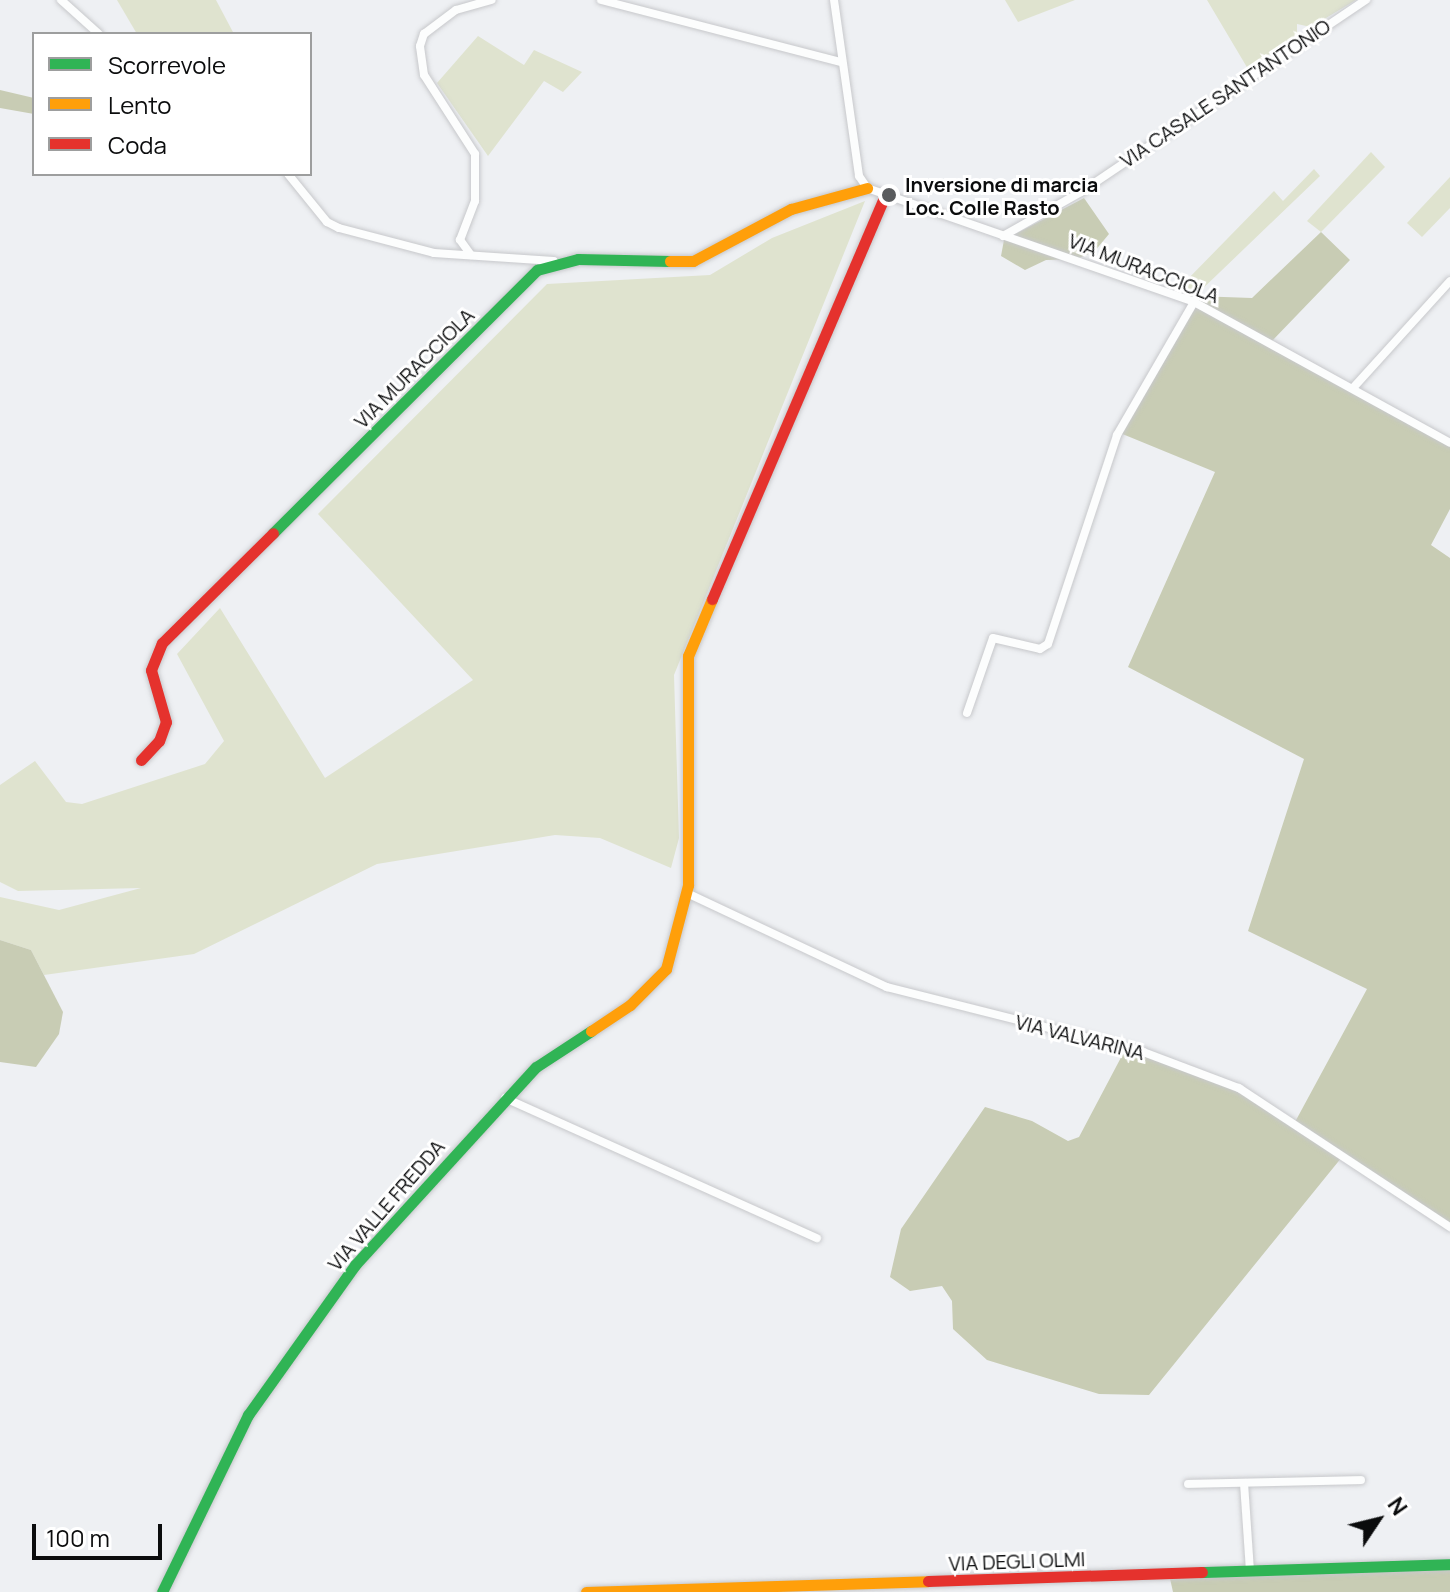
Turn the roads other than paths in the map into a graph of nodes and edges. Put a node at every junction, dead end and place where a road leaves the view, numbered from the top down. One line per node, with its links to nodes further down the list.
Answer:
1 (61, 0): 6 (street)
2 (492, 0): 12 (street)
3 (601, 0): 7 (street)
4 (834, 0): 7 (street)
5 (1366, 0): 11 (street, VIA CASALE SANT'ANTONIO)
6 (97, 32)
7 (841, 62): 9 (street)
8 (290, 176): 12 (street)
9 (867, 188): 10 (street, VIA MURACCIOLA); 13 (street)
10 (884, 197): 11 (street, VIA MURACCIOLA); 20 (street, VIA VALLE FREDDA)
11 (1003, 236): 15 (street, VIA MURACCIOLA)
12 (471, 255): 13 (street)
13 (554, 261): 19 (street, VIA MURACCIOLA)
14 (1450, 281): 16 (street)
15 (1194, 302): 16 (street, VIA MURACCIOLA); 18 (street)
16 (1353, 388): 17 (street, VIA MURACCIOLA)
17 (1449, 442)
18 (967, 713)
19 (141, 760)
20 (687, 893): 21 (street, VIA VALLE FREDDA); 22 (street, VIA VALVARINA)
21 (505, 1098): 23 (street); 29 (street, VIA VALLE FREDDA)
22 (1450, 1227)
23 (817, 1238)
24 (1361, 1480): 25 (street)
25 (1244, 1483): 26 (street); 28 (street)
26 (1188, 1484)
27 (1450, 1564): 28 (street, VIA DEGLI OLMI)
28 (1250, 1571): 30 (street, VIA DEGLI OLMI)
29 (162, 1592)
30 (586, 1592)

